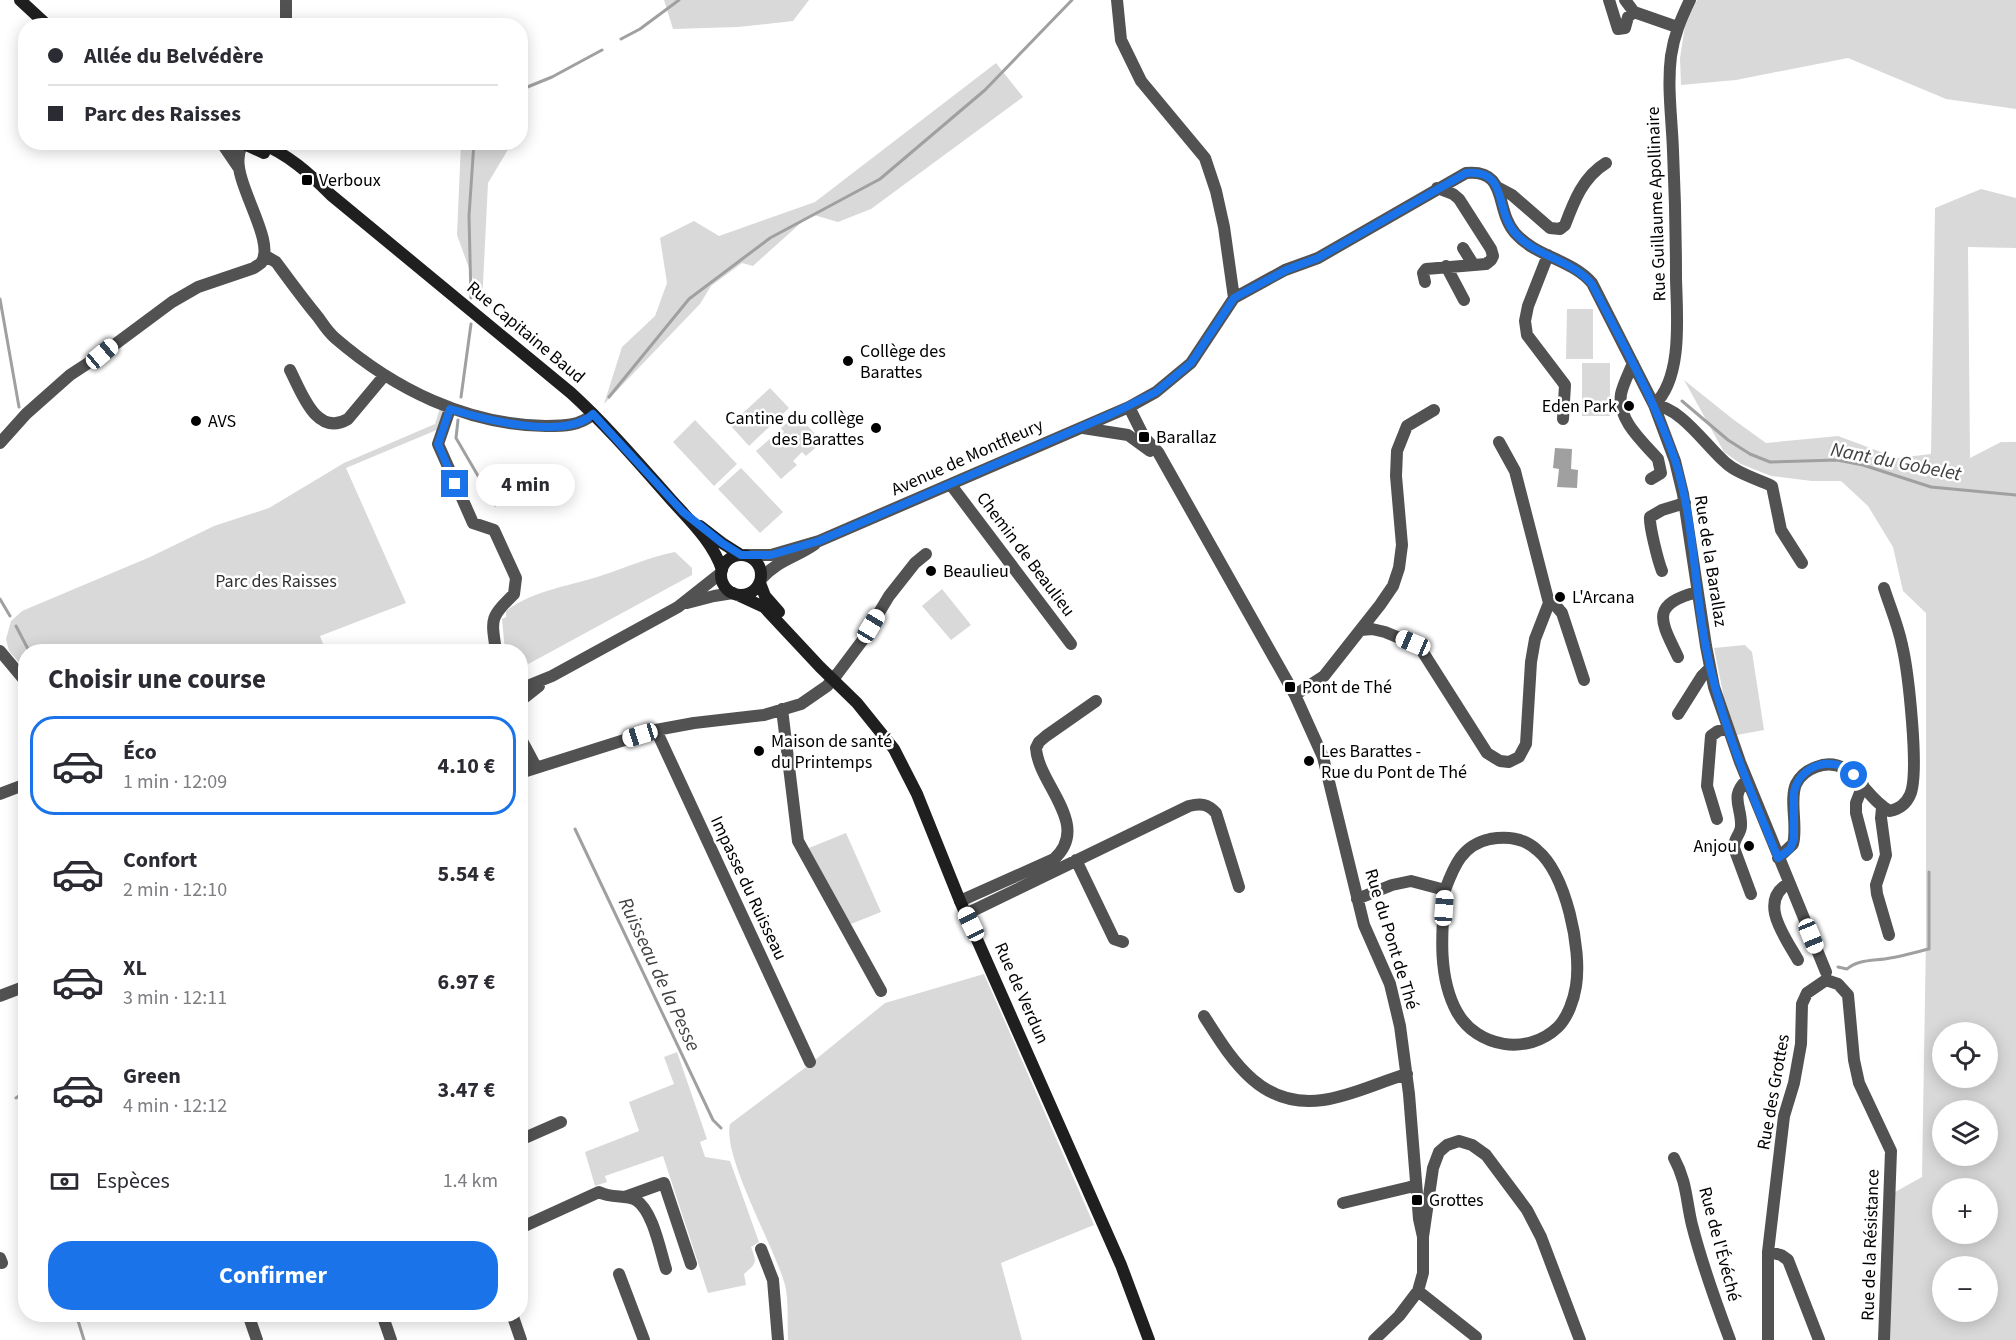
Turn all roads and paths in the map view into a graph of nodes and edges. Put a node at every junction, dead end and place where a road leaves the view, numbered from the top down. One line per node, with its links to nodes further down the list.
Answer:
1 (20, 0): 8 (main road)
2 (286, 0): 9 (street)
3 (1117, 0): 25 (street)
4 (1609, 0): 7 (street)
5 (1625, 0): 7 (street)
6 (1690, 0): 10 (street, Rue Guillaume Apollinaire)
7 (1634, 12): 10 (street)
8 (39, 18)
9 (286, 18)
10 (1677, 27): 31 (street, Rue Guillaume Apollinaire)
11 (227, 150): 16 (street)
12 (240, 150): 16 (street)
13 (259, 150): 16 (street)
14 (273, 150): 35 (main road, Rue Capitaine Baud)
15 (1606, 163): 17 (street)
16 (239, 168): 20 (street)
17 (1497, 187): 18 (street); 21 (street, Rue de la Barallaz)
18 (1437, 188): 22 (street); 25 (street)
19 (1463, 248): 22 (street)
20 (264, 255): 29 (street); 41 (street)
21 (1548, 255): 27 (street, Rue de la Barallaz); 36 (street)
22 (1473, 264): 23 (street)
23 (1446, 266): 24 (street); 26 (street)
24 (1425, 282)
25 (1234, 298): 30 (street)
26 (1464, 300)
27 (1632, 363): 31 (street, Rue de la Barallaz); 43 (street)
28 (290, 370): 29 (street)
29 (384, 376): 33 (street)
30 (1146, 397): 32 (street); 37 (street)
31 (1654, 405): 45 (street, Rue de la Barallaz); 50 (street)
32 (1129, 406): 37 (street, Rue du Pont de Thé); 38 (street, Avenue de Montfleury); 39 (street)
33 (447, 407): 35 (street); 60 (street)
34 (1434, 410): 59 (street)
35 (593, 414): 46 (main road, Rue Capitaine Baud)
36 (1563, 419)
37 (1138, 423): 42 (street, Rue du Pont de Thé)
38 (1079, 428): 39 (street, Rue du Pont de Thé); 44 (street, Avenue de Montfleury)
39 (1128, 435): 42 (street, Rue du Pont de Thé)
40 (1499, 442): 57 (street)
41 (0, 443)
42 (1162, 461): 71 (street, Rue du Pont de Thé)
43 (1651, 478)
44 (951, 485): 47 (street, Avenue de Montfleury); 61 (street, Chemin de Beaulieu)
45 (1685, 503): 52 (street); 55 (street, Rue de la Barallaz)
46 (683, 512): 49 (main road, Rue Capitaine Baud); 51 (main road, Rue Capitaine Baud)
47 (819, 541): 49 (street, Avenue de Montfleury); 53 (street, Avenue de Montfleury)
48 (926, 554): 67 (street)
49 (744, 555): 51 (main road); 53 (main road)
50 (1802, 563)
51 (721, 571): 56 (main road); 58 (street)
52 (1662, 571)
53 (761, 581): 56 (main road); 67 (main road, Rue de Verdun)
54 (1884, 588): 84 (street)
55 (1697, 592): 63 (street); 64 (street, Rue de la Barallaz)
56 (736, 594): 58 (street); 67 (main road, Rue de Verdun)
57 (1549, 603): 59 (street); 68 (street)
58 (678, 607): 66 (street)
59 (1361, 630): 71 (street)
60 (493, 644)
61 (1071, 644)
62 (0, 651): 65 (street)
63 (1678, 657)
64 (1710, 668): 74 (street); 75 (street, Rue de la Barallaz)
65 (18, 672)
66 (552, 676): 69 (street); 70 (street)
67 (833, 678): 73 (street); 94 (main road, Rue de Verdun)
68 (1584, 680)
69 (528, 685)
70 (528, 694)
71 (1295, 695): 93 (street, Rue du Pont de Thé)
72 (1096, 701): 94 (street)
73 (782, 709): 76 (street); 101 (street)
74 (1678, 714)
75 (1727, 729): 80 (street, Rue de la Barallaz); 85 (street)
76 (656, 730): 78 (street); 104 (street, Impasse du Ruisseau)
77 (528, 752): 78 (street)
78 (536, 767): 79 (street)
79 (528, 770)
80 (1747, 780): 87 (street, Rue de la Barallaz); 92 (street)
81 (1863, 785): 84 (street); 86 (street); 87 (street)
82 (18, 787): 83 (street)
83 (0, 794)
84 (1882, 808): 96 (street)
85 (1717, 819)
86 (1867, 855)
87 (1778, 858): 89 (street, Rue de la Barallaz)
88 (1076, 860): 90 (street); 95 (street); 97 (street)
89 (1789, 883): 98 (street); 99 (street, Rue de la Barallaz)
90 (1239, 887)
91 (1445, 891): 91 (street); 93 (street)
92 (1750, 894)
93 (1357, 898): 105 (street, Rue du Pont de Thé)
94 (960, 901): 95 (main road, Rue de Verdun)
95 (966, 914): 130 (main road, Rue de Verdun)
96 (1889, 935)
97 (1123, 942)
98 (1798, 960)
99 (1826, 972)
100 (18, 989): 102 (street)
101 (881, 991)
102 (0, 996)
103 (1204, 1016): 105 (street)
104 (810, 1062)
105 (1407, 1074): 110 (street, Rue du Pont de Thé)
106 (561, 1122): 107 (street)
107 (528, 1136)
108 (1891, 1151): 116 (street, Rue des Grottes); 136 (street, Rue de la Résistance)
109 (1674, 1158): 133 (street, Rue de l'Évéché)
110 (1416, 1184): 112 (street); 114 (street, Rue du Pont de Thé)
111 (625, 1197): 113 (street); 117 (street); 118 (street)
112 (1343, 1203)
113 (528, 1224)
114 (1423, 1237): 120 (street); 132 (street)
115 (761, 1249): 129 (street)
116 (1768, 1252): 134 (street, Rue des Grottes); 135 (street)
117 (691, 1264)
118 (666, 1269)
119 (619, 1274): 128 (street)
120 (1418, 1291): 124 (street); 131 (street)
121 (251, 1322): 125 (street)
122 (385, 1322): 126 (street)
123 (514, 1322): 127 (street)
124 (1476, 1337)
125 (257, 1340)
126 (391, 1340)
127 (520, 1340)
128 (644, 1340)
129 (778, 1340)
130 (1149, 1340)
131 (1374, 1340)
132 (1580, 1340)
133 (1730, 1340)
134 (1768, 1340)
135 (1819, 1340)
136 (1884, 1340)

